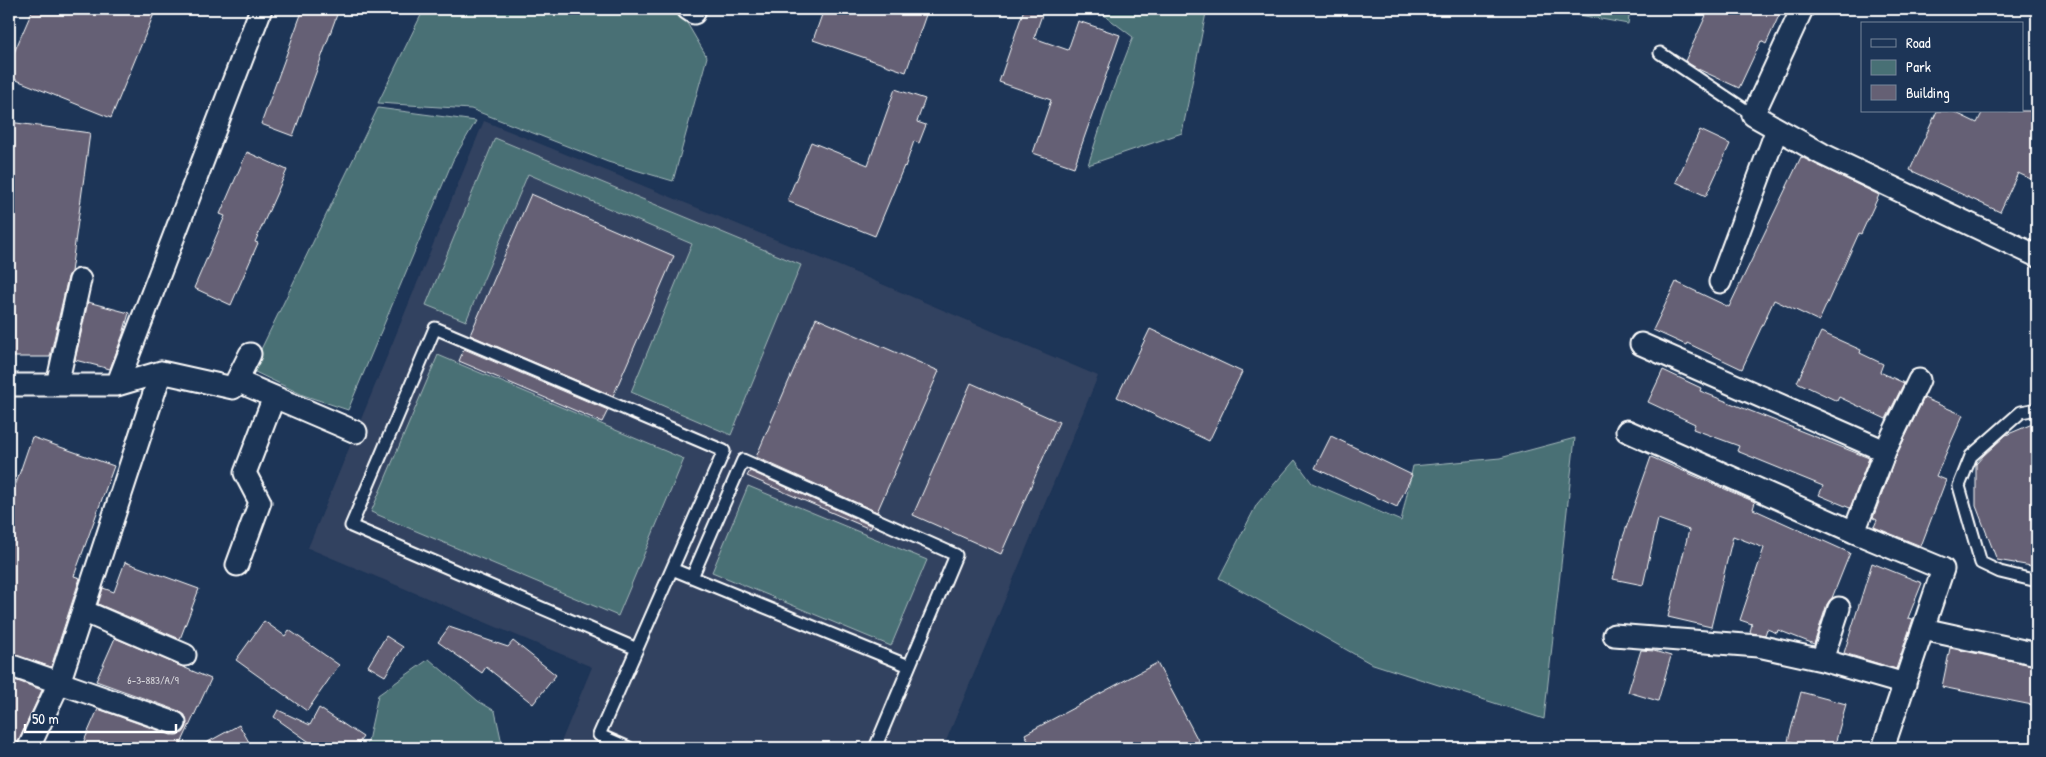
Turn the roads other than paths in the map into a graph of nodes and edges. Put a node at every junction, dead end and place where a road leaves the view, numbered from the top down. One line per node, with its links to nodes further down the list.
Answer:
1 (261, 9): 16 (street)
2 (1802, 9): 4 (street)
3 (1660, 53): 4 (lane)
4 (1753, 115): 5 (street)
5 (1777, 129): 6 (street); 8 (street)
6 (2037, 256)
7 (80, 280): 15 (street)
8 (1720, 282)
9 (1641, 344): 21 (street)
10 (250, 354): 13 (street)
11 (160, 372): 13 (street); 16 (street); 28 (street)
12 (1919, 380): 21 (street)
13 (237, 381): 17 (street)
14 (9, 385): 15 (street)
15 (57, 385): 16 (street)
16 (117, 385)
17 (274, 397): 20 (street); 23 (street)
18 (2037, 409): 26 (lane)
19 (1627, 431): 22 (street)
20 (356, 432)
21 (1885, 452): 22 (street)
22 (1854, 532): 29 (street)
23 (237, 565)
24 (672, 569): 25 (lane); 31 (lane); 31 (lane)
25 (692, 578): 36 (lane); 36 (lane)
26 (2037, 581)
27 (1839, 608): 34 (street)
28 (83, 611): 33 (street); 37 (street)
29 (1923, 629): 32 (street); 38 (street)
30 (1614, 635): 34 (street)
31 (637, 649): 41 (lane)
32 (2037, 654)
33 (185, 655)
34 (1822, 660): 38 (street)
35 (9, 665): 37 (street)
36 (909, 666): 42 (lane)
37 (59, 683): 39 (street); 40 (street)
38 (1905, 684): 43 (street)
39 (175, 723)
40 (33, 748)
41 (629, 748)
42 (875, 748)
43 (1883, 748)

